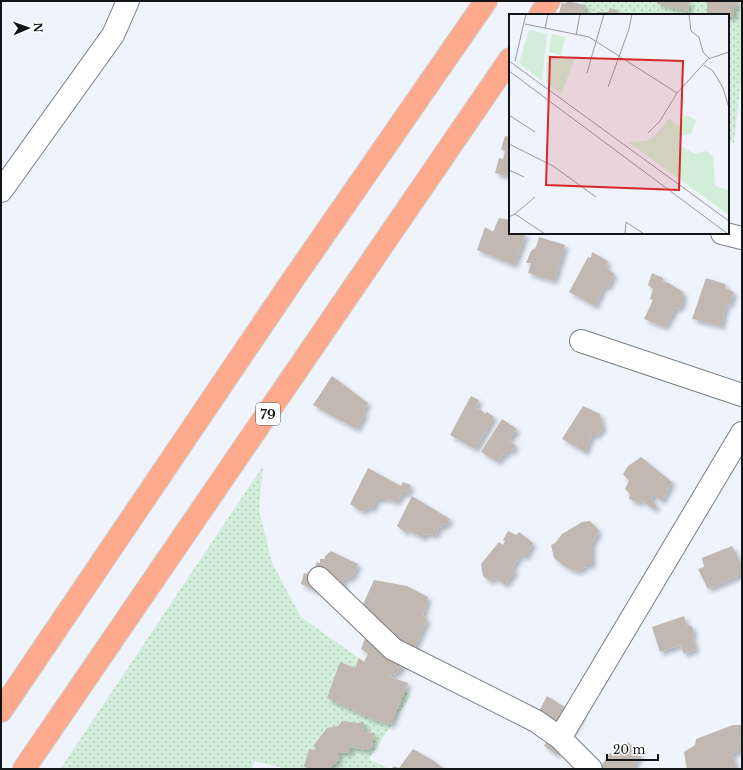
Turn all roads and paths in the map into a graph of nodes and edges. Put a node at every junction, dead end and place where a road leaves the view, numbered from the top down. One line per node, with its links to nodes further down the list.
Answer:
1 (128, 1): 6 (street)
2 (486, 1): 13 (highway)
3 (549, 1): 4 (highway)
4 (541, 14)
5 (509, 60): 15 (highway, 79)
6 (1, 191)
7 (726, 234): 8 (street)
8 (742, 238)
9 (581, 341): 10 (street)
10 (742, 395)
11 (742, 433): 14 (street)
12 (319, 578): 14 (street)
13 (1, 711)
14 (560, 738): 16 (street)
15 (24, 769)
16 (591, 769)

